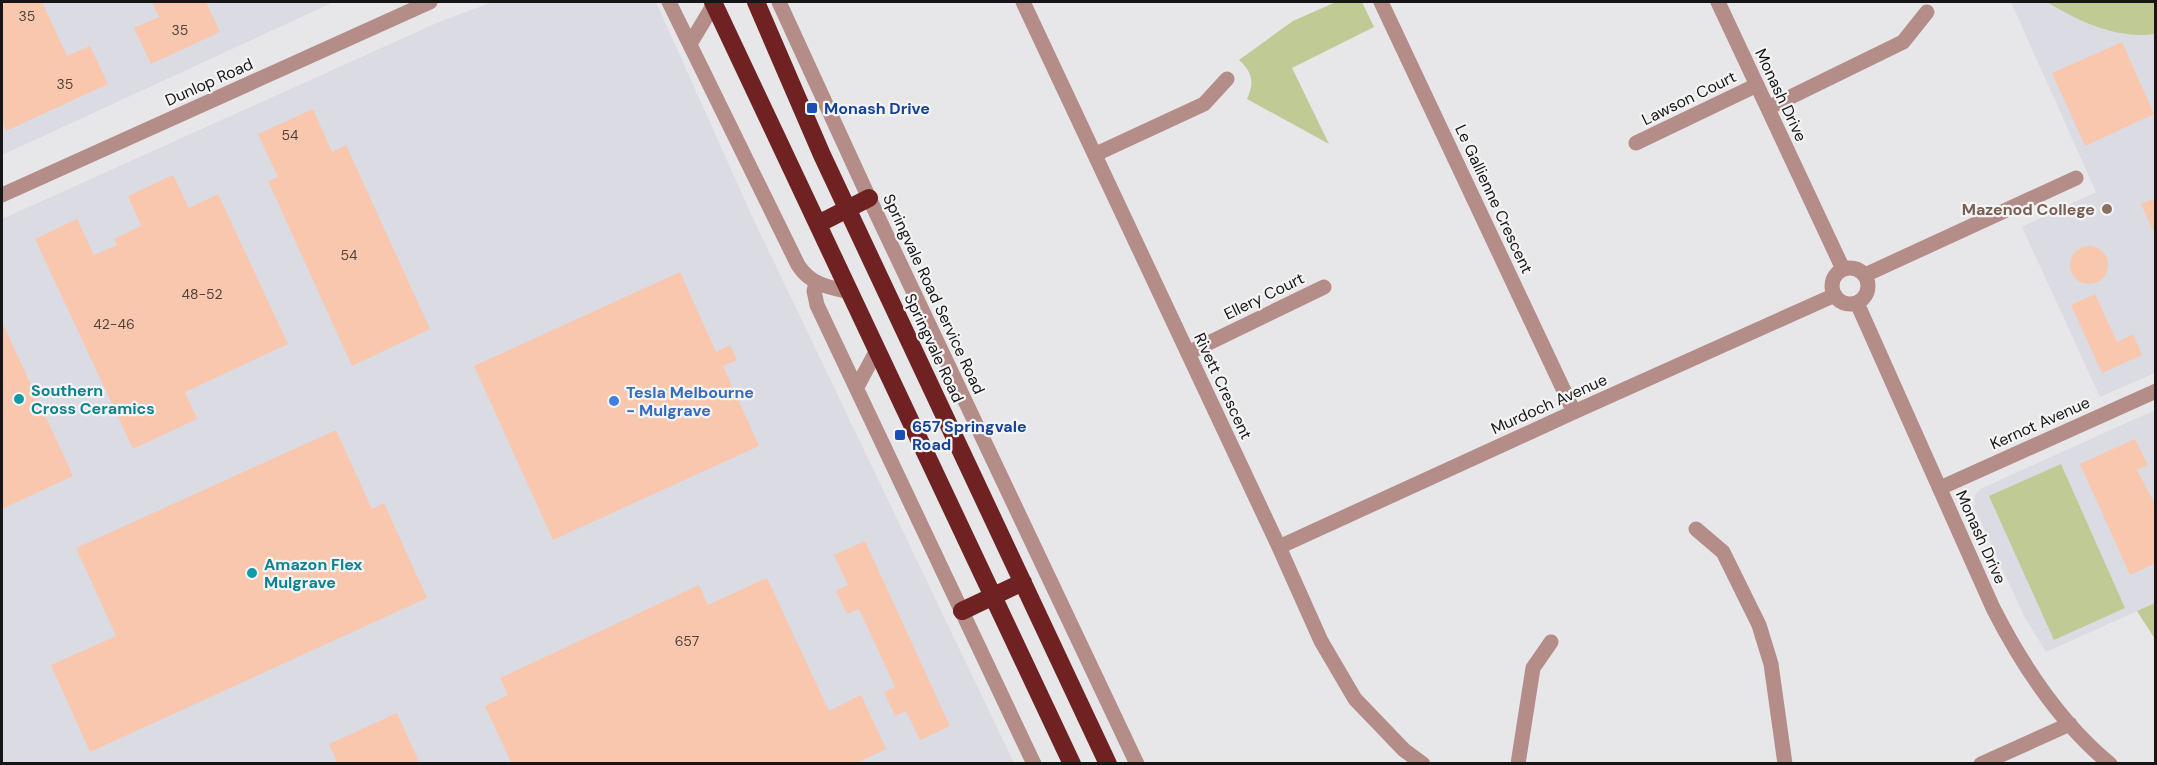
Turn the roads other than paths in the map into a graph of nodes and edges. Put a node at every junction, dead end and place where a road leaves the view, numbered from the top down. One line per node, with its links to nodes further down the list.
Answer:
1 (430, 2): 17 (street, Dunlop Road)
2 (669, 2): 10 (street)
3 (756, 2): 19 (highway, Springvale Road)
4 (779, 2): 18 (street, Springvale Road Service Road)
5 (1023, 2): 15 (street, Rivett Crescent)
6 (1381, 2): 32 (street, Le Gallienne Crescent)
7 (1718, 2): 12 (street, Monash Drive)
8 (713, 3): 10 (street); 20 (highway)
9 (1927, 12): 13 (street)
10 (690, 44): 23 (street)
11 (1227, 79): 15 (street)
12 (1756, 85): 13 (street, Monash Drive); 14 (street, Lawson Court)
13 (1768, 108): 21 (street, Monash Drive)
14 (1636, 142)
15 (1096, 154): 29 (street, Rivett Crescent)
16 (2076, 178): 22 (street)
17 (2, 195)
18 (869, 198): 19 (highway); 40 (street, Springvale Road Service Road)
19 (847, 209): 20 (highway); 36 (highway, Springvale Road)
20 (818, 224): 25 (highway)
21 (1843, 269): 22 (street); 26 (street)
22 (1865, 275): 27 (street)
23 (816, 283): 25 (street); 30 (street)
24 (1324, 287): 29 (street, Ellery Court)
25 (850, 292): 28 (highway)
26 (1835, 295): 27 (street); 32 (street, Murdoch Avenue)
27 (1857, 303): 33 (street, Monash Drive)
28 (877, 350): 30 (street); 37 (highway)
29 (1188, 353): 35 (street, Rivett Crescent)
30 (857, 387): 38 (street)
31 (2156, 391): 33 (street, Kernot Avenue)
32 (1574, 412): 35 (street, Murdoch Avenue)
33 (1940, 488): 42 (street, Monash Drive)
34 (1696, 528): 49 (street)
35 (1280, 547): 47 (street, Rivett Crescent)
36 (1023, 582): 37 (highway); 41 (highway, Springvale Road)
37 (993, 596): 38 (highway); 44 (highway)
38 (962, 611): 43 (street)
39 (1551, 642): 48 (street)
40 (1105, 698): 41 (street); 46 (street, Springvale Road Service Road)
41 (1082, 708): 45 (highway, Springvale Road)
42 (2070, 724): 50 (street); 51 (street, Monash Drive)
43 (1034, 764)
44 (1072, 764)
45 (1108, 764)
46 (1137, 764)
47 (1423, 764)
48 (1518, 764)
49 (1785, 764)
50 (1981, 764)
51 (2110, 764)

